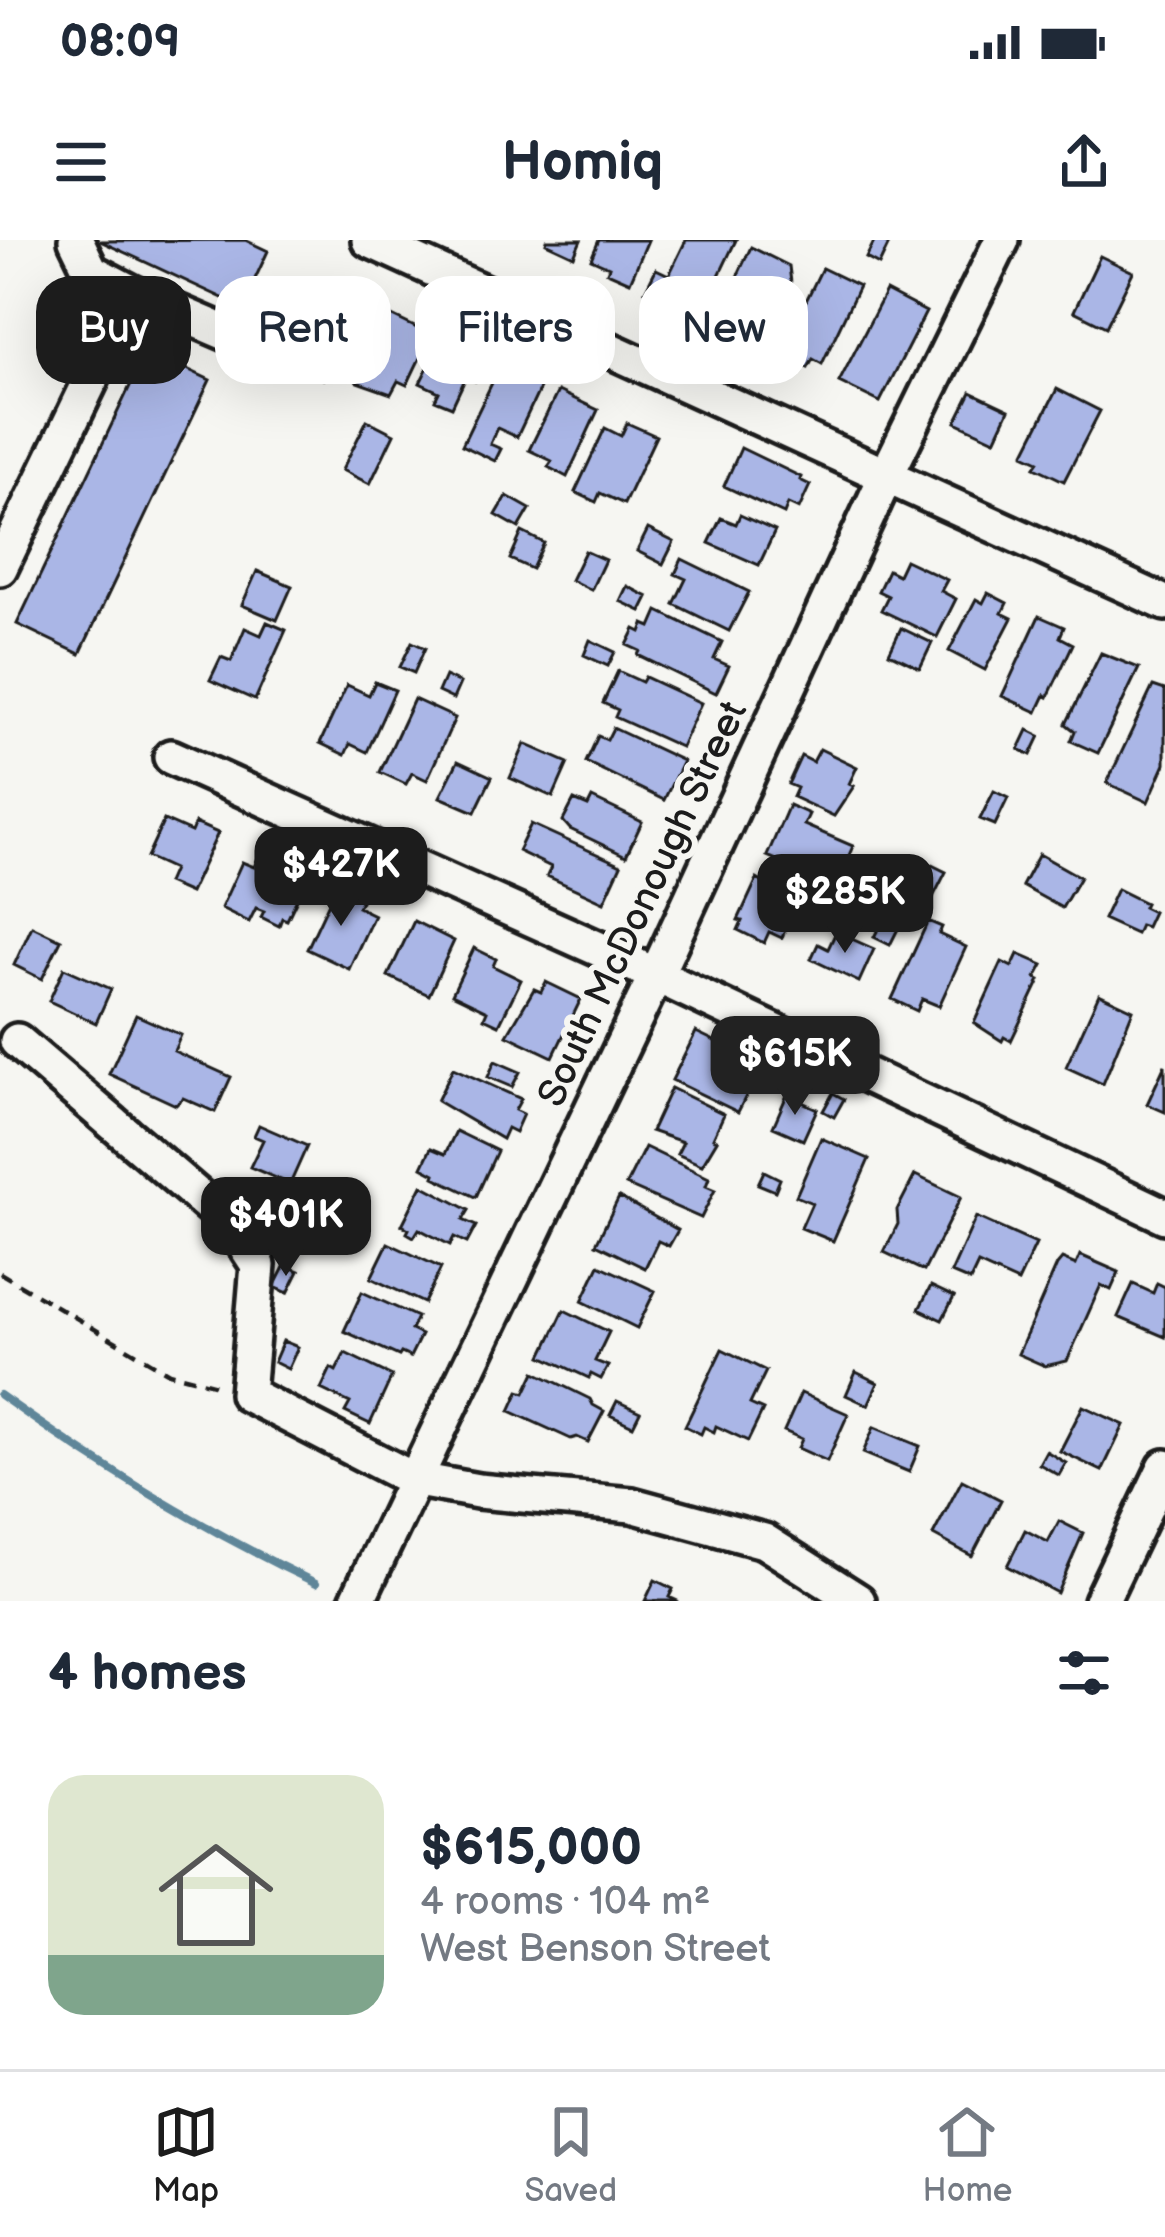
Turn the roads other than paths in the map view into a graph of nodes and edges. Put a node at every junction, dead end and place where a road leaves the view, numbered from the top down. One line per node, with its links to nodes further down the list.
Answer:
1 (76, 240): 4 (street)
2 (1002, 240): 6 (street, South McDonough Street)
3 (383, 243): 6 (street)
4 (101, 276)
5 (89, 384): 7 (street)
6 (887, 474): 8 (street); 10 (street, South McDonough Street)
7 (0, 568)
8 (1165, 603)
9 (170, 757): 10 (street)
10 (656, 975): 12 (street); 14 (street, South McDonough Street)
11 (16, 1040): 14 (street)
12 (1165, 1216)
13 (1165, 1467): 17 (street)
14 (412, 1479): 15 (street, South McDonough Street); 16 (street)
15 (357, 1601)
16 (858, 1601)
17 (1101, 1601)

